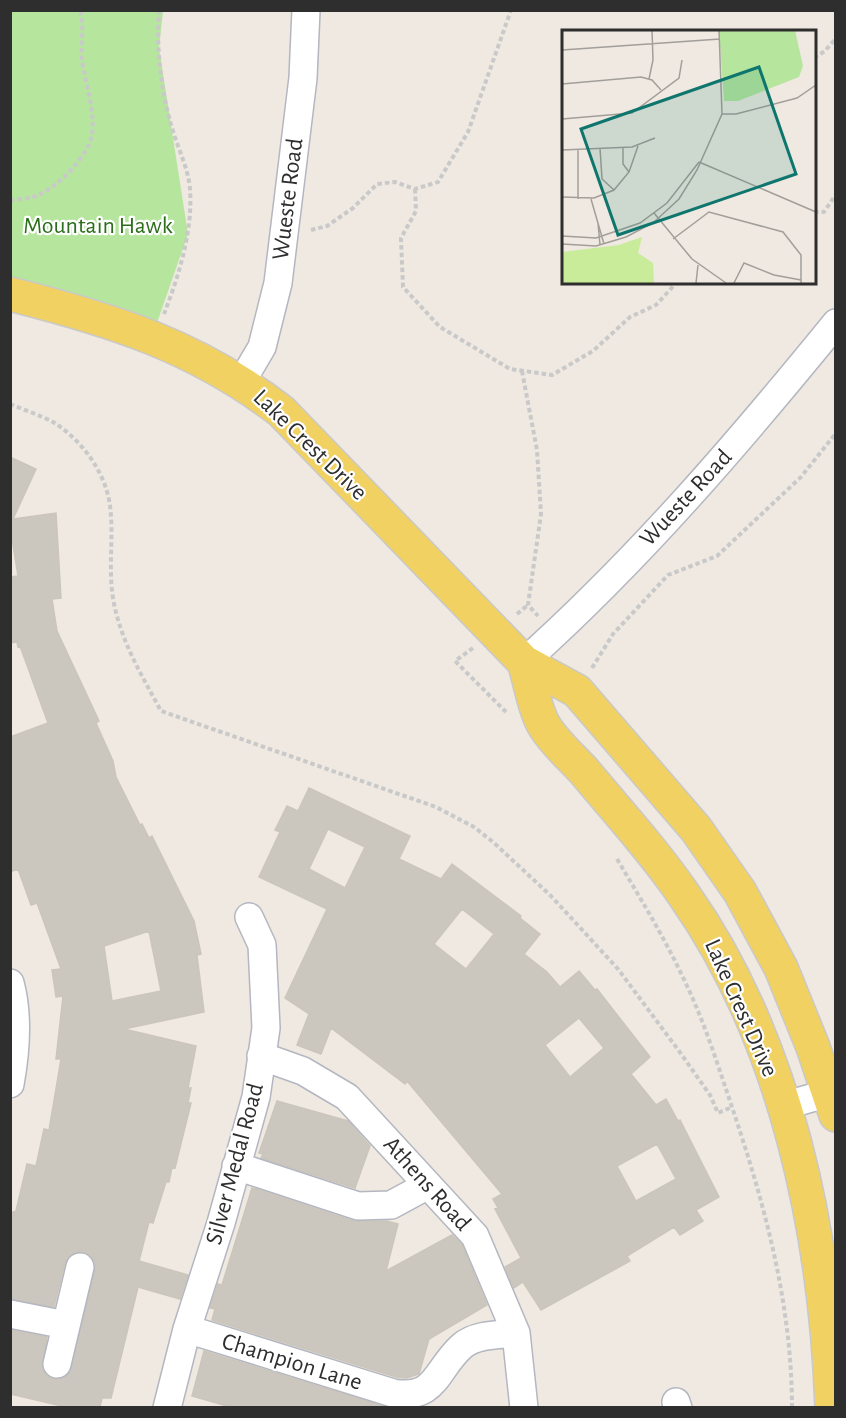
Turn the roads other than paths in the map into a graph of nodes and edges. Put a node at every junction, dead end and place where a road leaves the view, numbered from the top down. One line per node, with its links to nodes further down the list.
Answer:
1 (306, 10): 4 (street, Wueste Road)
2 (10, 294): 4 (main road, Lake Crest Drive)
3 (836, 323): 5 (street, Wueste Road)
4 (242, 381): 5 (main road, Lake Crest Drive)
5 (524, 662): 10 (main road, Lake Crest Drive); 11 (main road, Lake Crest Drive)
6 (249, 917): 8 (street, Silver Medal Road)
7 (10, 983): 9 (street)
8 (261, 1056): 12 (street, Silver Medal Road); 13 (street, Athens Road)
9 (10, 1084)
10 (833, 1100): 11 (street)
11 (783, 1106): 22 (main road, Lake Crest Drive)
12 (237, 1166): 13 (street); 17 (street, Silver Medal Road)
13 (428, 1185): 18 (street, Athens Road)
14 (80, 1267): 16 (street)
15 (10, 1314): 16 (street)
16 (66, 1325): 19 (street)
17 (187, 1329): 18 (street, Champion Lane); 20 (street, Silver Medal Road)
18 (516, 1334): 21 (street, Athens Road)
19 (57, 1364)
20 (167, 1407)
21 (524, 1407)
22 (832, 1407)

